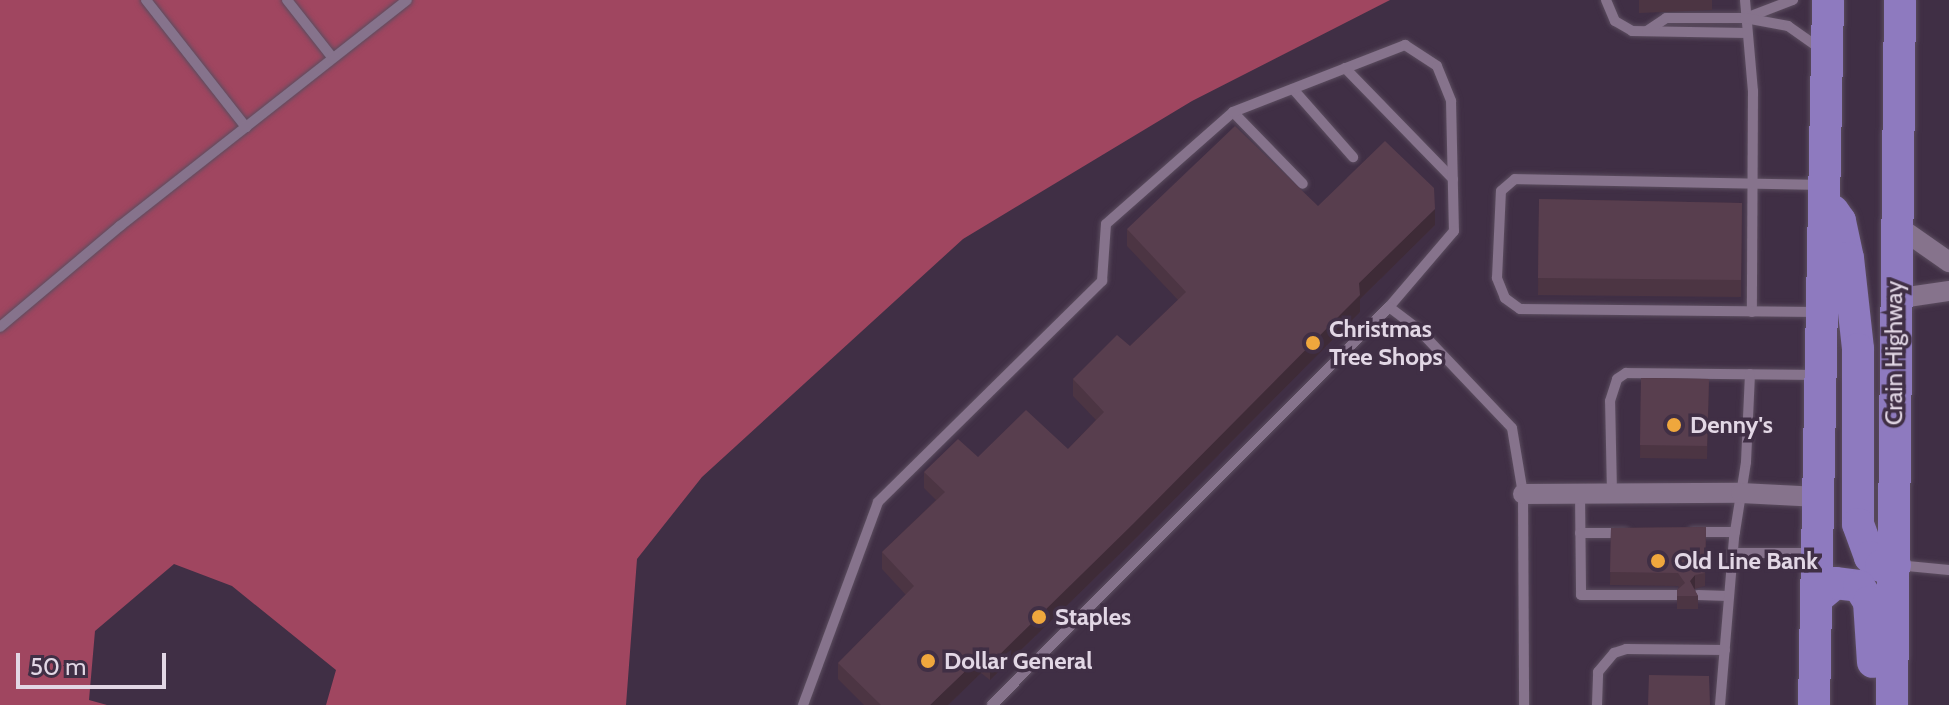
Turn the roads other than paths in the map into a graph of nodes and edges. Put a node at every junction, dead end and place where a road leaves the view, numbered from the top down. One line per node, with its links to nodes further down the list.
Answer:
1 (146, 0): 17 (lane)
2 (287, 0): 13 (lane)
3 (407, 0): 13 (lane)
4 (1606, 0): 10 (lane)
5 (1745, 0): 9 (lane)
6 (1793, 0): 9 (lane)
7 (1828, 0): 12 (highway)
8 (1900, 0): 23 (highway, Crain Highway)
9 (1745, 18): 10 (lane); 11 (lane); 12 (lane)
10 (1647, 31): 11 (lane)
11 (1747, 33): 21 (lane)
12 (1827, 54): 22 (highway)
13 (332, 57): 17 (lane)
14 (1345, 68): 15 (lane); 19 (lane); 19 (lane)
15 (1293, 89): 16 (lane); 18 (lane)
16 (1233, 112): 20 (lane); 51 (lane)
17 (246, 127): 30 (lane)
18 (1353, 157)
19 (1453, 179): 27 (lane)
20 (1303, 184)
21 (1751, 184): 22 (lane); 28 (lane); 28 (lane)
22 (1825, 191): 29 (highway); 44 (highway)
23 (1896, 225): 24 (street); 26 (highway, Crain Highway)
24 (1949, 262)
25 (1949, 291): 26 (street)
26 (1894, 299): 44 (highway, Crain Highway)
27 (1389, 307): 36 (lane); 52 (lane)
28 (1752, 312): 29 (lane)
29 (1822, 312): 32 (highway)
30 (0, 327)
31 (1750, 374): 32 (lane); 34 (lane); 35 (lane)
32 (1821, 375): 37 (highway)
33 (1580, 493): 34 (street); 36 (street); 40 (lane)
34 (1612, 493): 35 (street)
35 (1741, 493): 37 (street); 39 (lane)
36 (1523, 494): 53 (lane)
37 (1819, 497): 43 (highway)
38 (1673, 532): 39 (lane)
39 (1735, 532): 42 (lane)
40 (1580, 533): 41 (lane); 46 (lane)
41 (1642, 533)
42 (1733, 553): 43 (lane); 48 (lane)
43 (1818, 553): 49 (highway)
44 (1895, 565): 45 (lane); 58 (highway, Crain Highway)
45 (1949, 570)
46 (1677, 595)
47 (1698, 595): 48 (lane)
48 (1729, 596): 50 (lane)
49 (1816, 599): 56 (highway); 57 (highway)
50 (1725, 650): 54 (lane); 55 (lane)
51 (803, 705)
52 (992, 705)
53 (1524, 705)
54 (1597, 705)
55 (1720, 705)
56 (1814, 705)
57 (1875, 705)
58 (1892, 705)

